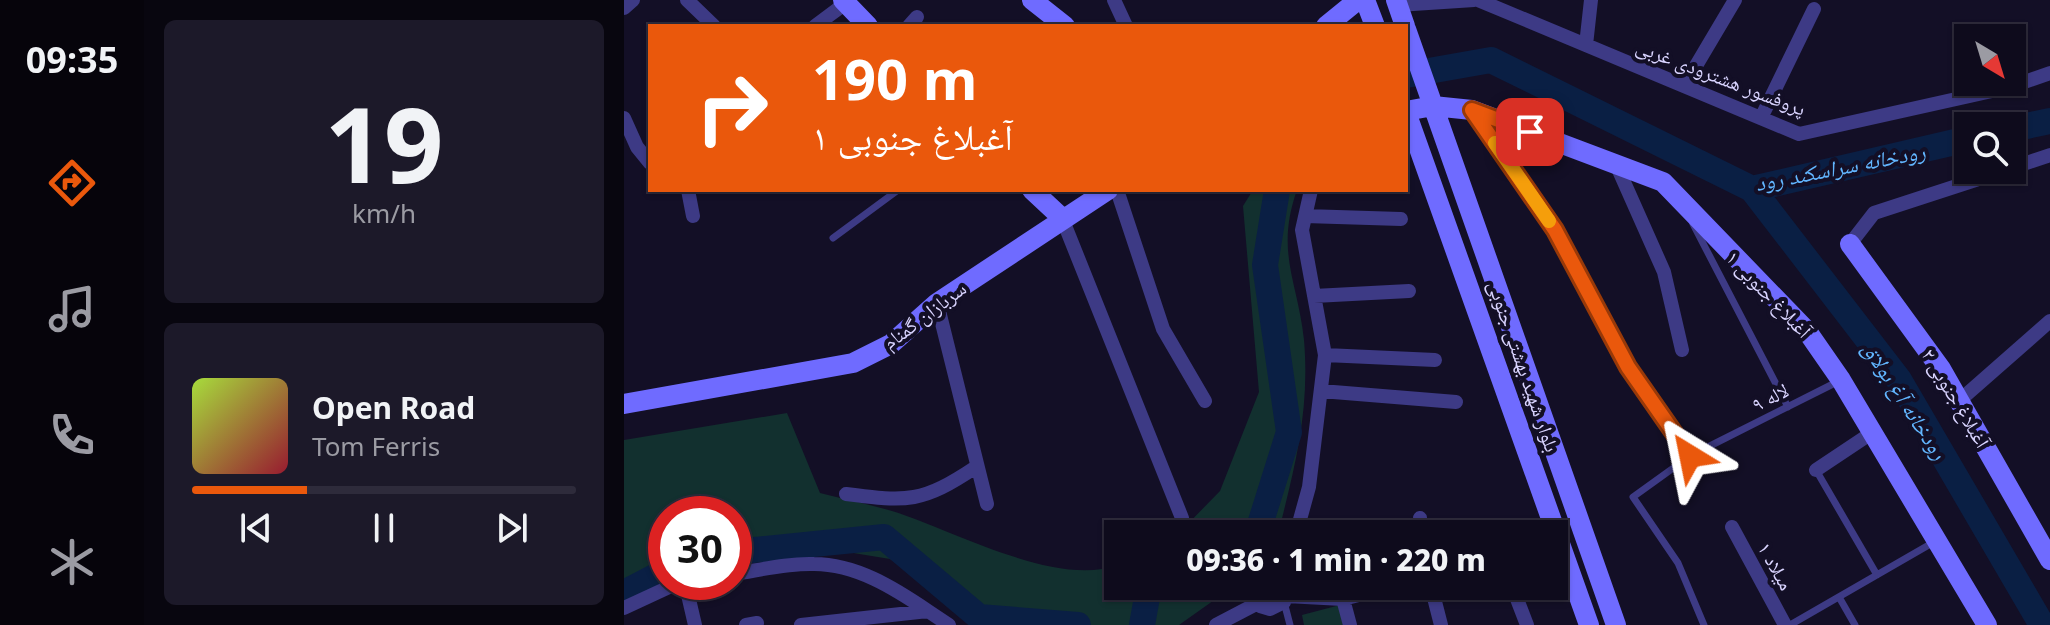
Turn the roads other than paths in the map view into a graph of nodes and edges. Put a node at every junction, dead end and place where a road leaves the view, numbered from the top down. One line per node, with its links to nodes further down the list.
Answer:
1 (633, 0): 10 (street)
2 (687, 0): 13 (street)
3 (1032, 0): 16 (street)
4 (1114, 0): 17 (street)
5 (1358, 0): 18 (street)
6 (1476, 0): 12 (street, پروفسور هشترودی غربی); 20 (street, پروفسور هشترودی غربی)
7 (1591, 0): 20 (street)
8 (1735, 0): 22 (street)
9 (846, 1): 14 (street); 15 (street)
10 (624, 8)
11 (1814, 9): 28 (street)
12 (1401, 14)
13 (712, 24)
14 (817, 24)
15 (866, 24)
16 (1062, 24)
17 (1125, 24)
18 (1328, 24)
19 (1408, 35): 23 (street, بلوار شهید بهشتی جنوبی)
20 (1586, 45): 22 (street, پروفسور هشترودی غربی)
21 (2050, 73): 28 (street, پروفسور هشترودی غربی)
22 (1684, 86): 28 (street, پروفسور هشترودی غربی)
23 (1429, 97): 24 (street, آغبلاغ جنوبی ۱); 25 (street, آغبلاغ جنوبی ۱); 95 (street, بلوار شهید بهشتی جنوبی)
24 (1472, 110): 32 (street, آغبلاغ جنوبی ۱); 62 (street)
25 (1408, 111)
26 (624, 118): 30 (street)
27 (1408, 118): 94 (street, بلوار شهید بهشتی جنوبی)
28 (1761, 118)
29 (2050, 155): 31 (street)
30 (648, 161)
31 (2026, 163)
32 (1616, 164): 40 (street, آغبلاغ جنوبی ۱); 51 (street)
33 (1963, 184): 46 (street)
34 (688, 192): 41 (street)
35 (895, 192): 45 (lane)
36 (1034, 192): 43 (street)
37 (1105, 192): 43 (street, سربازان گمنام)
38 (1118, 192): 56 (street)
39 (1311, 192): 42 (street)
40 (1682, 205): 54 (street, آغبلاغ جنوبی ۱); 60 (lane)
41 (693, 216)
42 (1305, 216): 44 (street); 48 (street)
43 (1062, 218): 49 (street, سربازان گمنام); 67 (street)
44 (1401, 219)
45 (833, 238)
46 (1850, 244): 57 (street, آغبلاغ جنوبی ۲)
47 (1409, 291): 48 (street)
48 (1314, 296): 52 (street)
49 (937, 303): 59 (street, سربازان گمنام); 63 (street)
50 (2050, 321): 57 (street)
51 (1682, 350)
52 (1325, 355): 53 (street); 55 (street)
53 (1435, 360)
54 (1841, 380): 60 (lane, لاله ۹); 61 (street, آغبلاغ جنوبی ۱)
55 (1321, 391): 58 (street); 68 (street)
56 (1205, 401)
57 (1959, 401): 71 (street, آغبلاغ جنوبی ۲)
58 (1456, 402)
59 (624, 404)
60 (1788, 407): 62 (lane, لاله ۹)
61 (1873, 432): 64 (street); 70 (street, آغبلاغ جنوبی ۱)
62 (1690, 456): 96 (lane, لاله ۹)
63 (976, 467): 65 (street); 66 (street)
64 (1816, 470): 73 (lane)
65 (846, 494)
66 (987, 504)
67 (1182, 518)
68 (1300, 520)
69 (1732, 527): 97 (street, میلاد ۱)
70 (1936, 541): 73 (lane); 99 (street, آغبلاغ جنوبی ۱)
71 (2050, 560)
72 (752, 572): 85 (street)
73 (1877, 575): 75 (lane)
74 (648, 597): 84 (street)
75 (1839, 597): 97 (lane); 98 (lane)
76 (687, 600): 87 (street)
77 (1258, 600): 83 (street)
78 (1278, 600): 83 (street)
79 (1284, 600): 90 (lane)
80 (1343, 600): 91 (street)
81 (1435, 600): 92 (street)
82 (1517, 600): 93 (street)
83 (1258, 603): 86 (street)
84 (624, 608)
85 (928, 611): 88 (street); 89 (street)
86 (1225, 623)
87 (695, 625)
88 (801, 625)
89 (949, 625)
90 (1290, 625)
91 (1350, 625)
92 (1441, 625)
93 (1527, 625)
94 (1589, 625)
95 (1616, 625)
96 (1704, 625)
97 (1788, 625)
98 (1855, 625)
99 (1987, 625)

